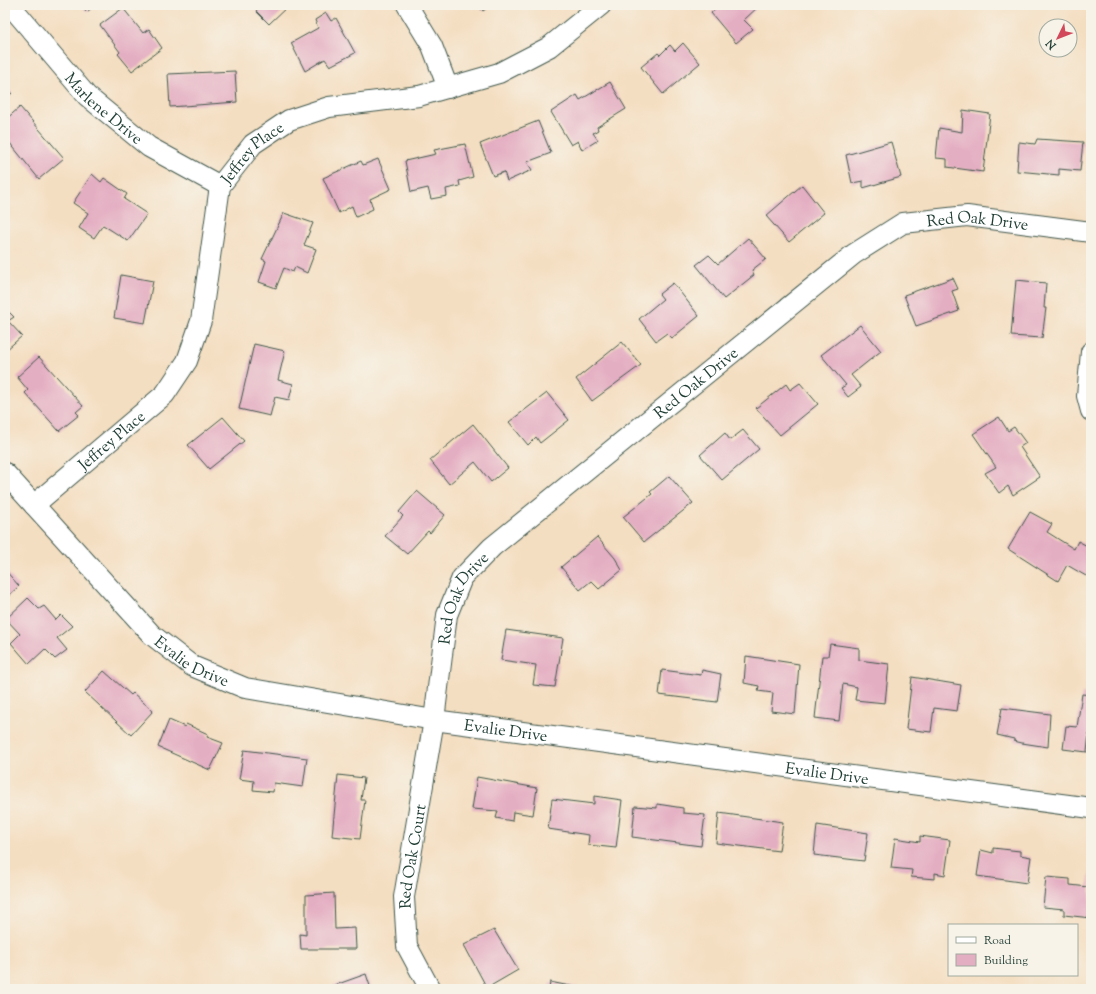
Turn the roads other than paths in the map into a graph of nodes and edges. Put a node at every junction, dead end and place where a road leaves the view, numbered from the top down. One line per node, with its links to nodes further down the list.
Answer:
1 (10, 5): 5 (street, Marlene Drive)
2 (407, 5): 4 (street)
3 (601, 5): 4 (street, Jeffrey Place)
4 (448, 88): 5 (street, Jeffrey Place)
5 (220, 186): 10 (street, Jeffrey Place)
6 (1091, 232): 11 (street, Red Oak Drive)
7 (1091, 352): 8 (street)
8 (1091, 411)
9 (5, 473): 10 (street, Evalie Drive)
10 (34, 505): 11 (street, Evalie Drive)
11 (434, 720): 12 (street, Evalie Drive); 13 (street, Red Oak Court)
12 (1091, 808)
13 (430, 989)

